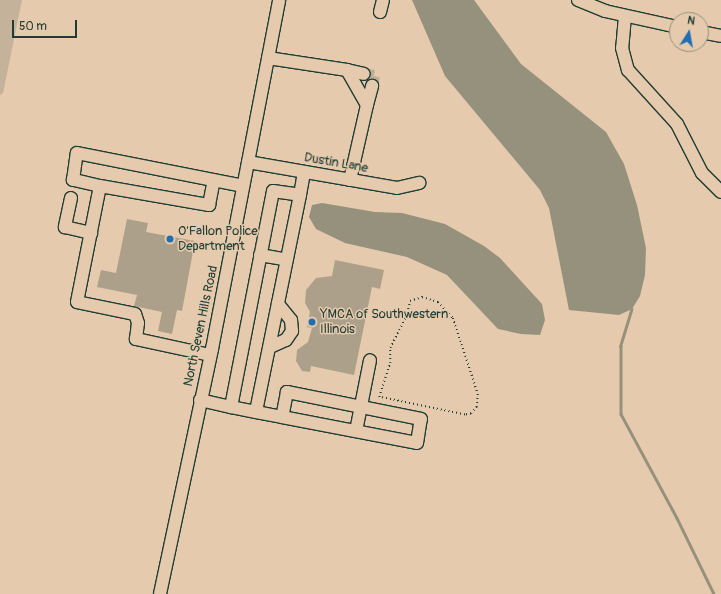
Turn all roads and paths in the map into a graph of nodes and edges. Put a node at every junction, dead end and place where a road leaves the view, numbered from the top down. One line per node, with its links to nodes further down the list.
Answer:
1 (279, 0): 7 (street, North Seven Hills Road)
2 (578, 0): 3 (street)
3 (625, 16): 4 (street); 19 (street)
4 (669, 25)
5 (709, 34): 6 (street)
6 (721, 36)
7 (268, 58): 8 (street); 12 (street, North Seven Hills Road)
8 (347, 70): 9 (street); 11 (street)
9 (364, 74)
10 (372, 86): 11 (street)
11 (367, 104): 15 (street)
12 (248, 162): 13 (street, Dustin Lane); 18 (street, North Seven Hills Road)
13 (304, 172): 15 (street, Dustin Lane); 20 (street)
14 (214, 180): 17 (street); 17 (street); 18 (street)
15 (350, 180): 16 (street, Dustin Lane)
16 (419, 183)
17 (100, 186): 22 (street)
18 (243, 186): 27 (street, North Seven Hills Road)
19 (721, 192)
20 (300, 195): 23 (street); 24 (street)
21 (71, 198): 22 (street)
22 (90, 233): 27 (street)
23 (260, 255): 24 (street); 31 (street)
24 (287, 260): 25 (street)
25 (278, 304): 26 (street); 26 (street)
26 (270, 347): 33 (street)
27 (210, 355): 30 (street, North Seven Hills Road)
28 (370, 360): 32 (street)
29 (379, 396): 29 (path)
30 (200, 400): 31 (street); 36 (street, North Seven Hills Road)
31 (231, 407): 33 (street)
32 (360, 407): 34 (street); 35 (street); 35 (street)
33 (256, 412): 34 (street)
34 (282, 417): 35 (street)
35 (356, 431)
36 (161, 592)

